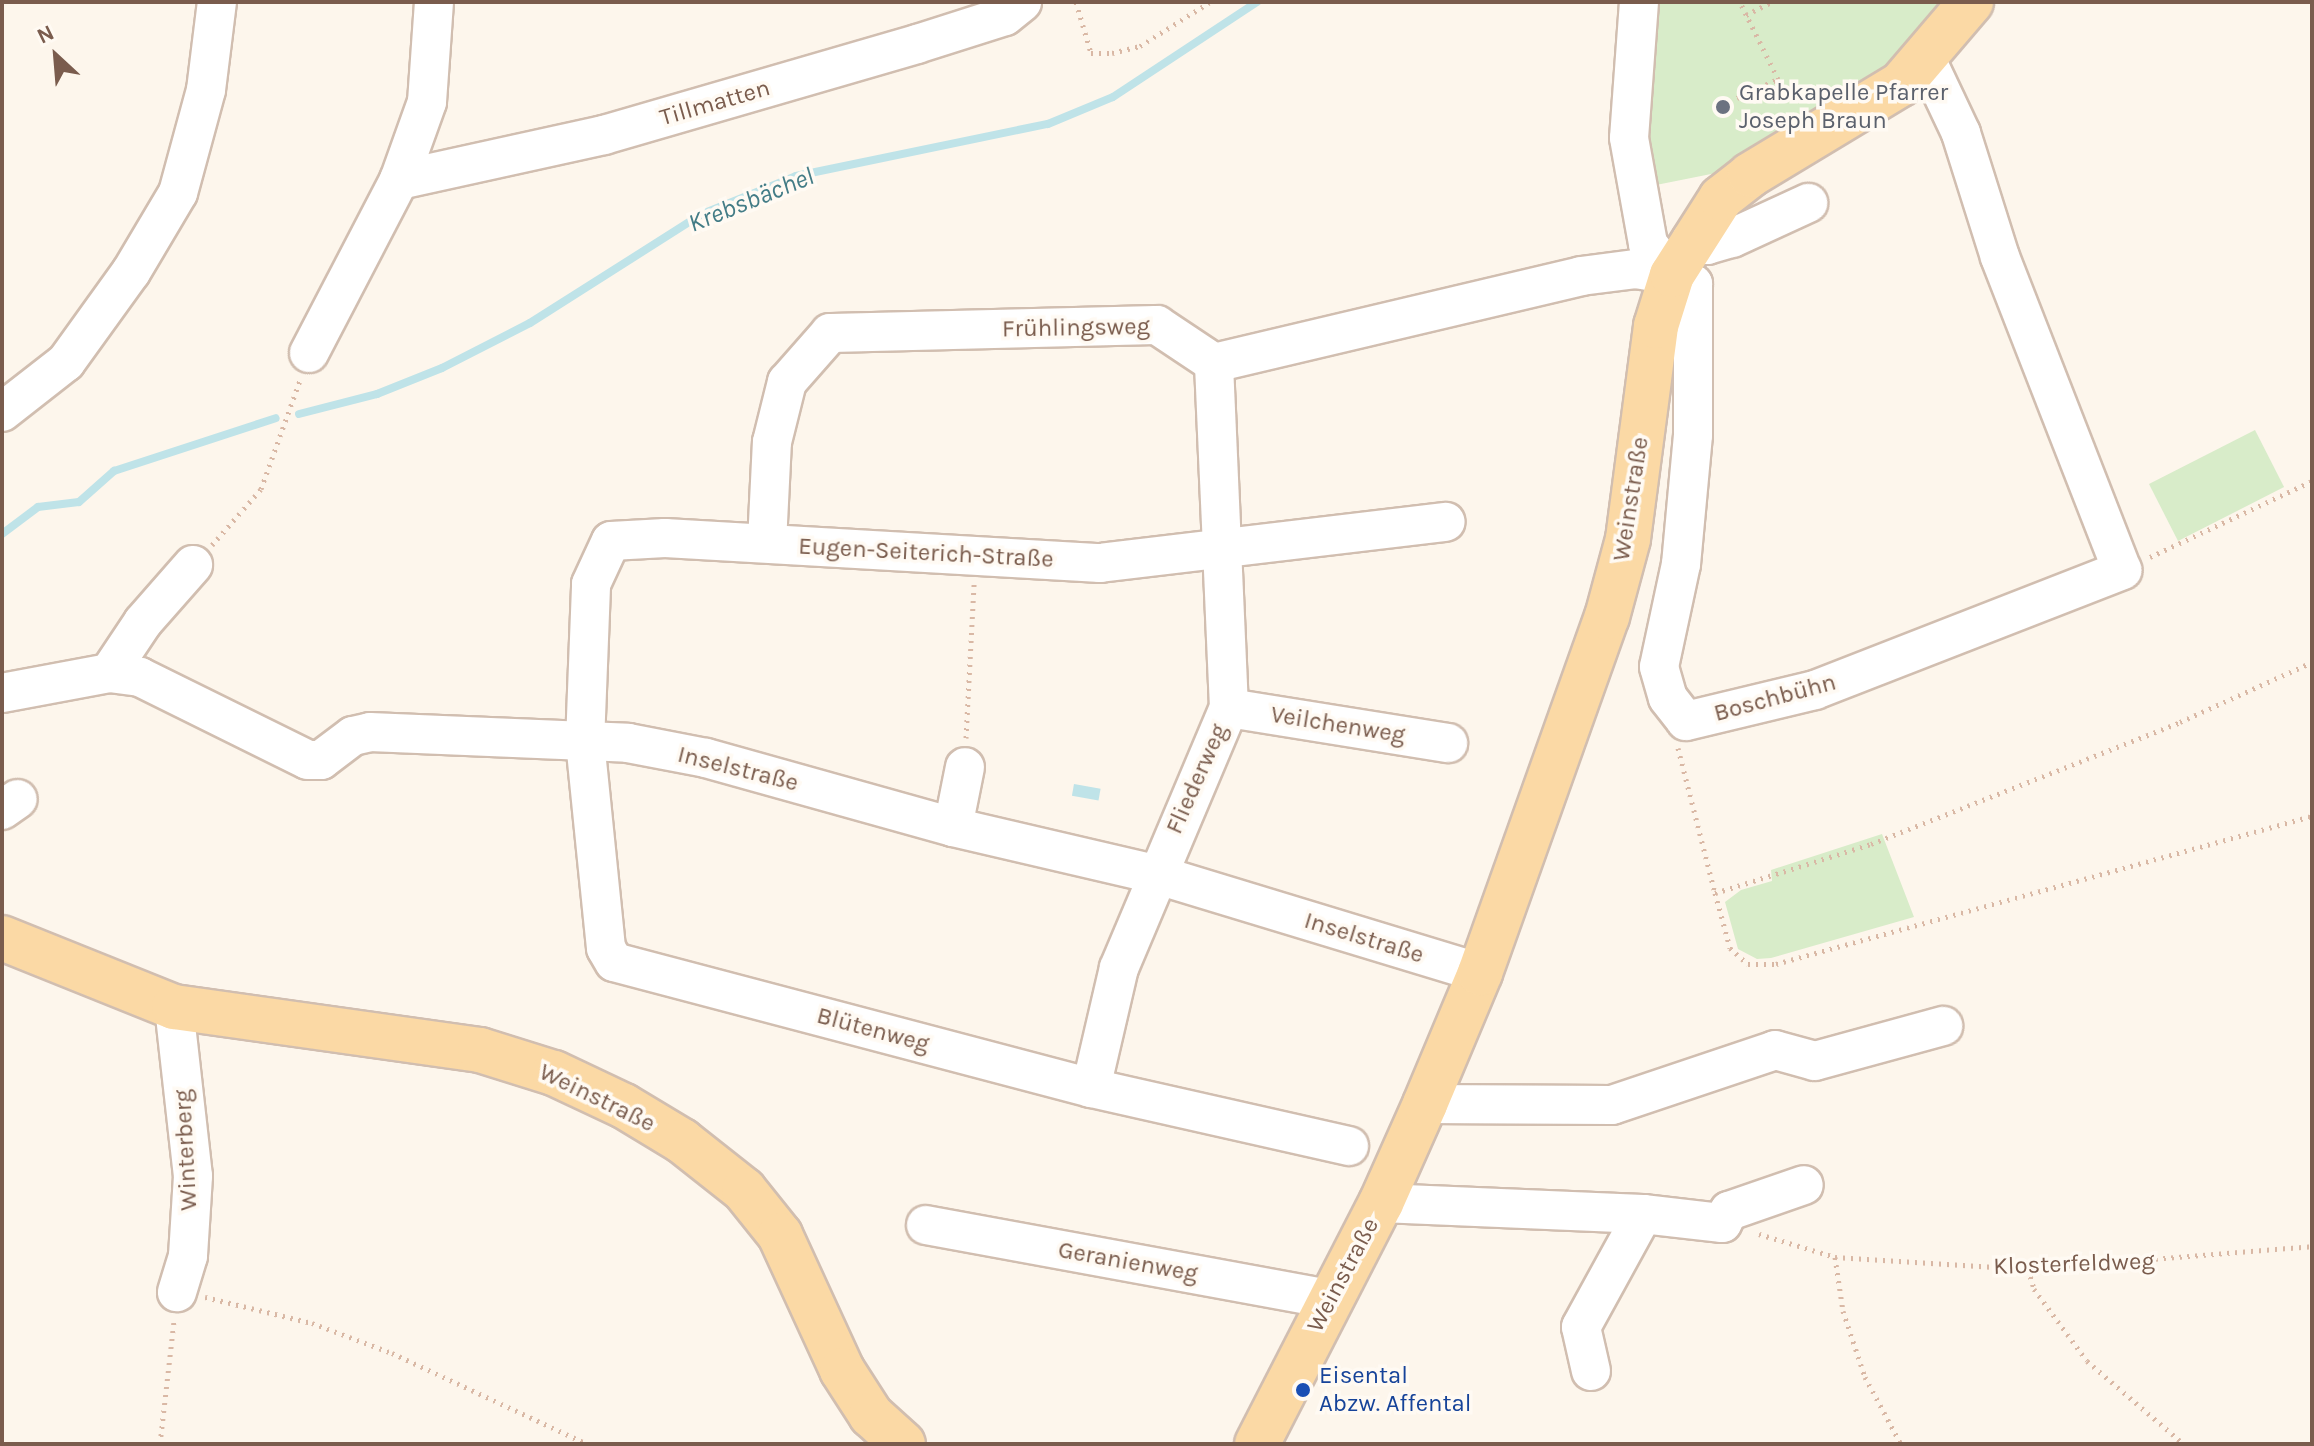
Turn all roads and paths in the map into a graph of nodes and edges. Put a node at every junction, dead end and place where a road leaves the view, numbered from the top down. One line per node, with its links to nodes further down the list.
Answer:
1 (217, 2): 18 (street)
2 (434, 2): 13 (street)
3 (1022, 2): 13 (street, Tillmatten)
4 (1076, 2): 5 (path)
5 (1210, 2)
6 (1639, 2): 15 (street)
7 (1740, 2): 10 (path)
8 (1772, 2): 10 (path)
9 (1971, 2): 11 (main road, Weinstraße)
10 (1746, 15): 12 (path)
11 (1926, 59): 15 (main road, Weinstraße); 25 (street)
12 (1737, 98)
13 (399, 180): 16 (street)
14 (1808, 203): 15 (street)
15 (1682, 257): 17 (street); 30 (street, Boschbühn); 39 (main road, Weinstraße)
16 (309, 353): 24 (path)
17 (1214, 363): 21 (street, Frühlingsweg); 22 (street, Fliederweg)
18 (2, 412)
19 (2312, 481): 25 (path)
20 (1446, 522): 22 (street, Eugen-Seiterich-Straße)
21 (767, 543): 23 (street, Eugen-Seiterich-Straße); 31 (street, Eugen-Seiterich-Straße)
22 (1222, 552): 23 (street, Eugen-Seiterich-Straße); 29 (street, Fliederweg)
23 (975, 558): 33 (path)
24 (193, 565): 27 (street)
25 (2122, 570): 30 (street, Boschbühn)
26 (2312, 662): 37 (path)
27 (109, 673): 28 (street, Inselstraße); 31 (street, Inselstraße)
28 (2, 693)
29 (1229, 708): 32 (street, Veilchenweg); 36 (street, Fliederweg)
30 (1686, 721): 37 (path)
31 (585, 743): 35 (street, Inselstraße); 42 (street, Blütenweg)
32 (1448, 743)
33 (965, 767): 35 (street)
34 (2312, 816): 37 (path)
35 (953, 827): 36 (street, Inselstraße)
36 (1155, 874): 39 (street, Inselstraße); 42 (street, Fliederweg)
37 (1715, 893)
38 (2, 938): 40 (main road, Weinstraße)
39 (1480, 973): 43 (main road, Weinstraße)
40 (174, 1007): 53 (street, Winterberg); 58 (main road, Weinstraße)
41 (1943, 1026): 43 (street)
42 (1091, 1088): 44 (street, Blütenweg)
43 (1425, 1104): 46 (main road, Weinstraße)
44 (1349, 1146)
45 (1804, 1185): 48 (street)
46 (1381, 1203): 47 (street); 54 (main road, Weinstraße)
47 (1643, 1214): 48 (street); 55 (street)
48 (1722, 1223): 51 (path, Klosterfeldweg)
49 (926, 1225): 54 (street, Geranienweg)
50 (2312, 1246): 52 (path, Klosterfeldweg)
51 (1835, 1257): 52 (path, Klosterfeldweg); 60 (path)
52 (2028, 1269): 61 (path)
53 (177, 1292): 56 (path); 57 (path)
54 (1330, 1299): 59 (main road, Weinstraße)
55 (1591, 1371)
56 (160, 1444)
57 (587, 1444)
58 (903, 1444)
59 (1257, 1444)
60 (1901, 1444)
61 (2184, 1444)

